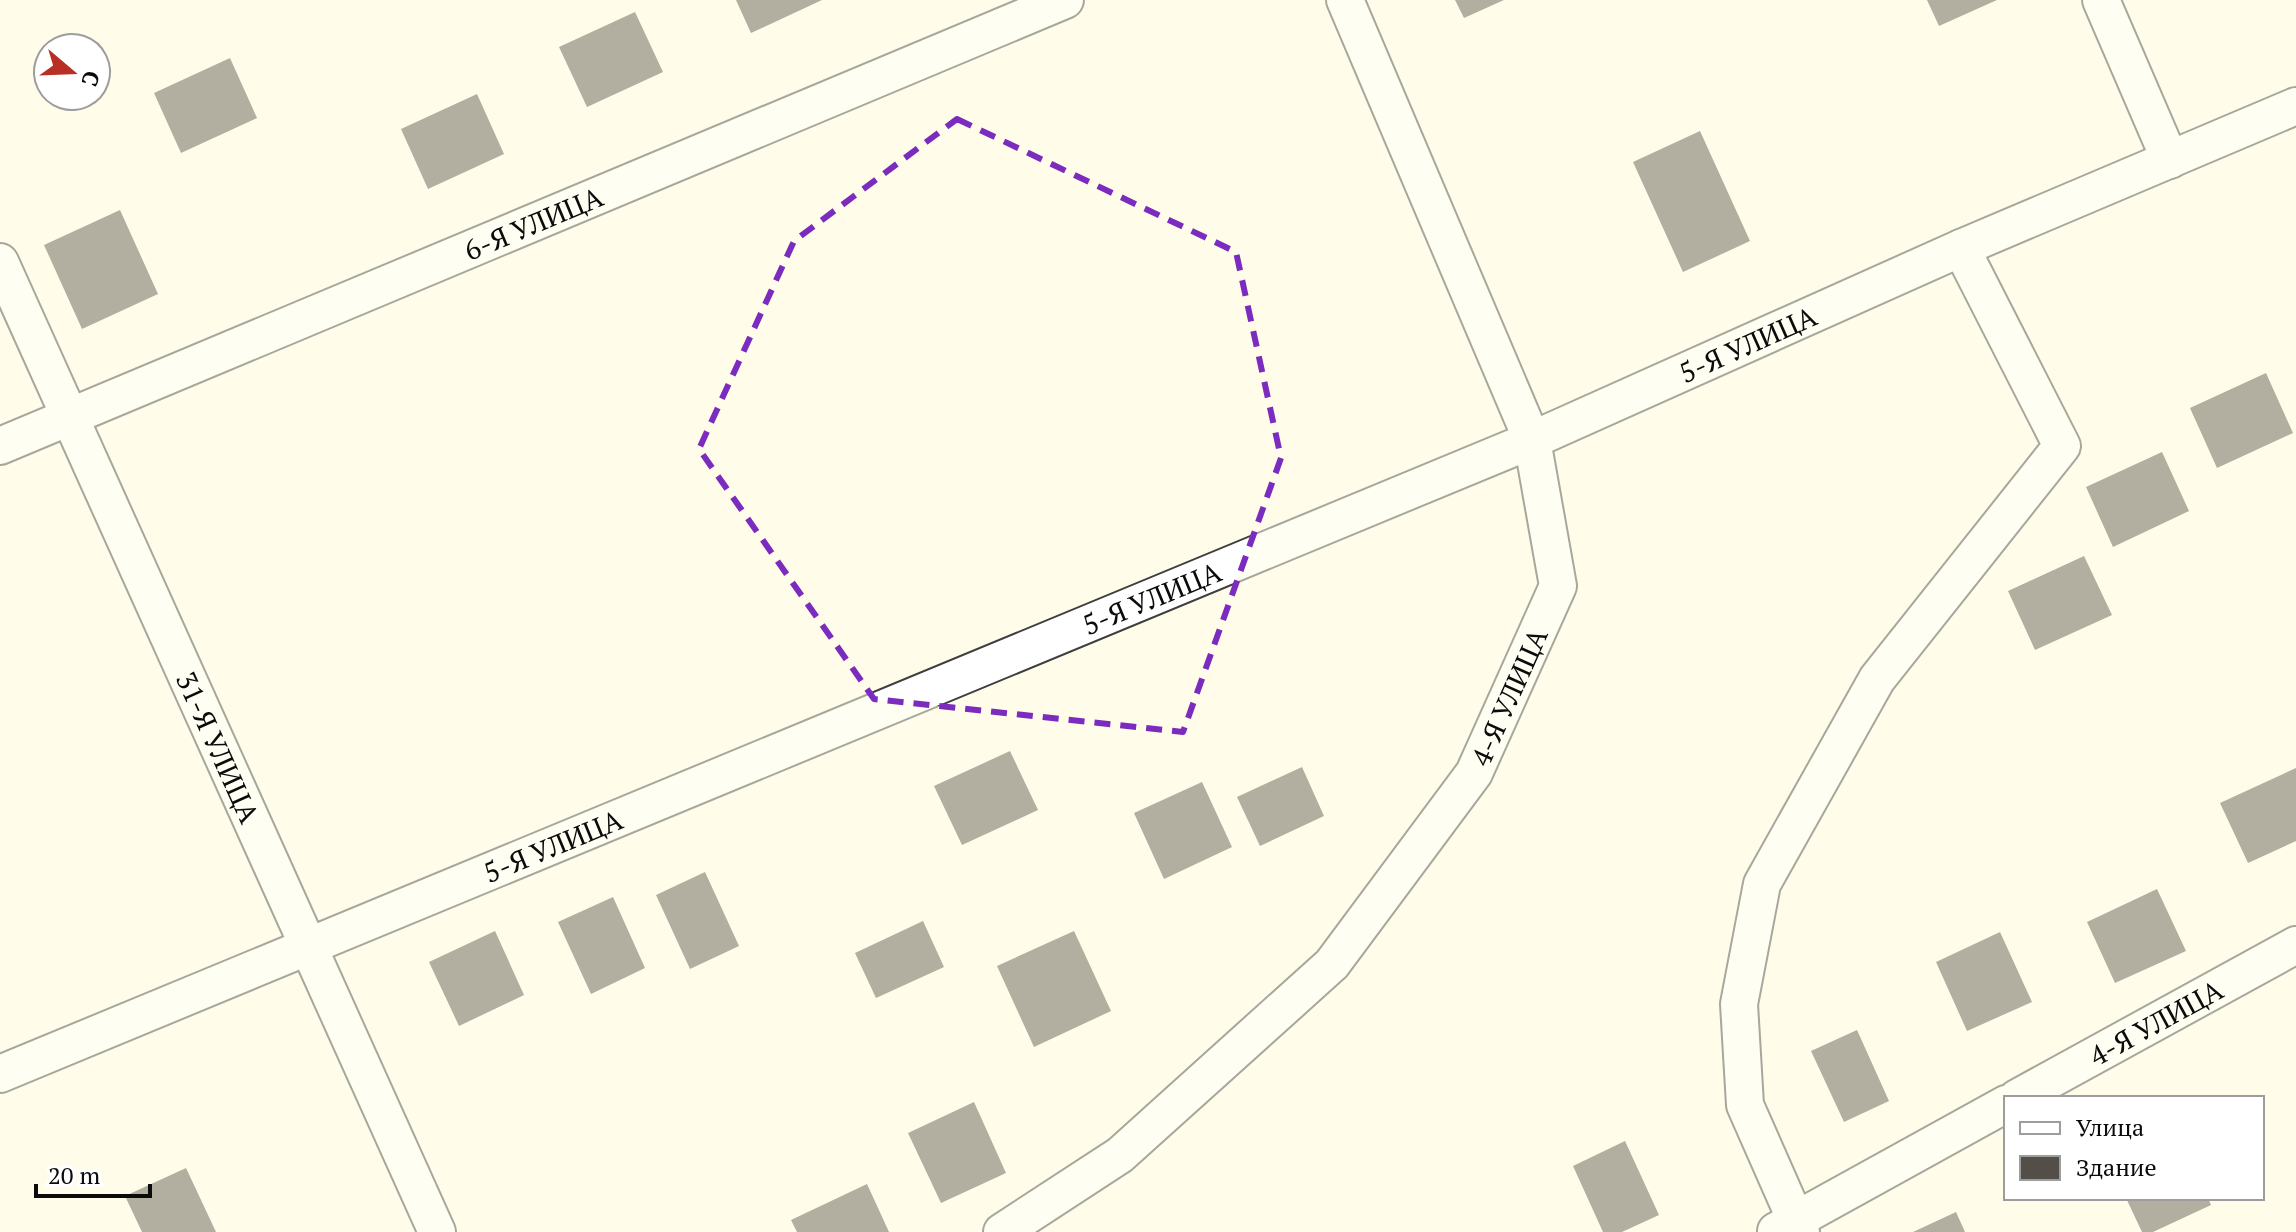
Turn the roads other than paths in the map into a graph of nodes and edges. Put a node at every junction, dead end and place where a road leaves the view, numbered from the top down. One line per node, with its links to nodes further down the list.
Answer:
1 (1065, 0): 8 (street, 6-Я УЛИЦА)
2 (1345, 0): 9 (street, 4-Я УЛИЦА)
3 (2101, 0): 5 (street)
4 (2296, 106): 5 (street, 5-Я УЛИЦА)
5 (2170, 160): 6 (street, 5-Я УЛИЦА)
6 (1961, 248): 9 (street, 5-Я УЛИЦА); 16 (street)
7 (0, 262): 8 (street, 31-Я УЛИЦА)
8 (69, 418): 10 (street, 6-Я УЛИЦА); 12 (street, 31-Я УЛИЦА)
9 (1532, 440): 12 (street, 5-Я УЛИЦА); 18 (street, 4-Я УЛИЦА)
10 (0, 446)
11 (2296, 945): 14 (street, 4-Я УЛИЦА)
12 (308, 947): 13 (street, 5-Я УЛИЦА); 17 (street, 31-Я УЛИЦА)
13 (0, 1074)
14 (2021, 1096)
15 (2004, 1105): 16 (street)
16 (1790, 1228)
17 (437, 1232)
18 (1002, 1232)

